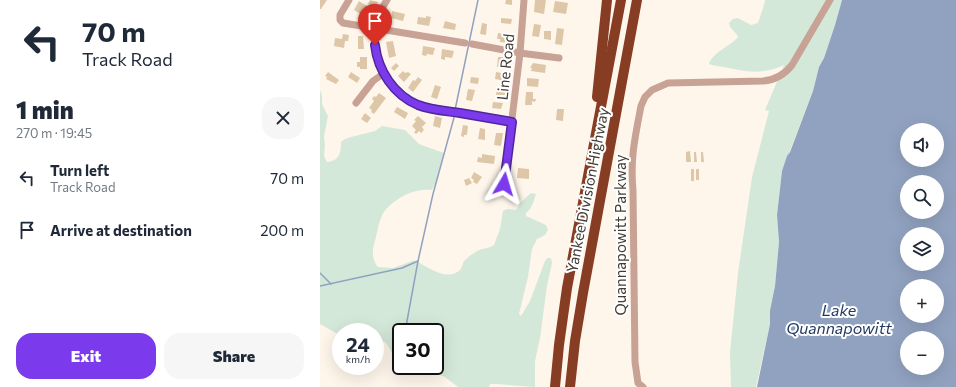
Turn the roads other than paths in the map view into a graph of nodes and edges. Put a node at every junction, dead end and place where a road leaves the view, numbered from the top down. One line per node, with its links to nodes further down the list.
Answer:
1 (349, 0): 9 (street)
2 (387, 0): 9 (street)
3 (524, 0): 10 (street, Line Road)
4 (607, 0): 16 (highway)
5 (621, 0): 16 (highway, Yankee Division Highway)
6 (637, 0): 11 (highway, Yankee Division Highway)
7 (644, 0): 11 (highway)
8 (830, 0): 20 (street, Quannapowitt Parkway)
9 (375, 28): 10 (street); 13 (street)
10 (520, 53): 12 (street); 15 (street, Line Road)
11 (627, 56): 19 (highway, Yankee Division Highway)
12 (559, 58)
13 (383, 74): 14 (street); 15 (street)
14 (356, 103)
15 (512, 122): 17 (street, Line Road)
16 (590, 170): 18 (highway, Yankee Division Highway)
17 (504, 184)
18 (555, 387)
19 (570, 387)
20 (643, 387)

